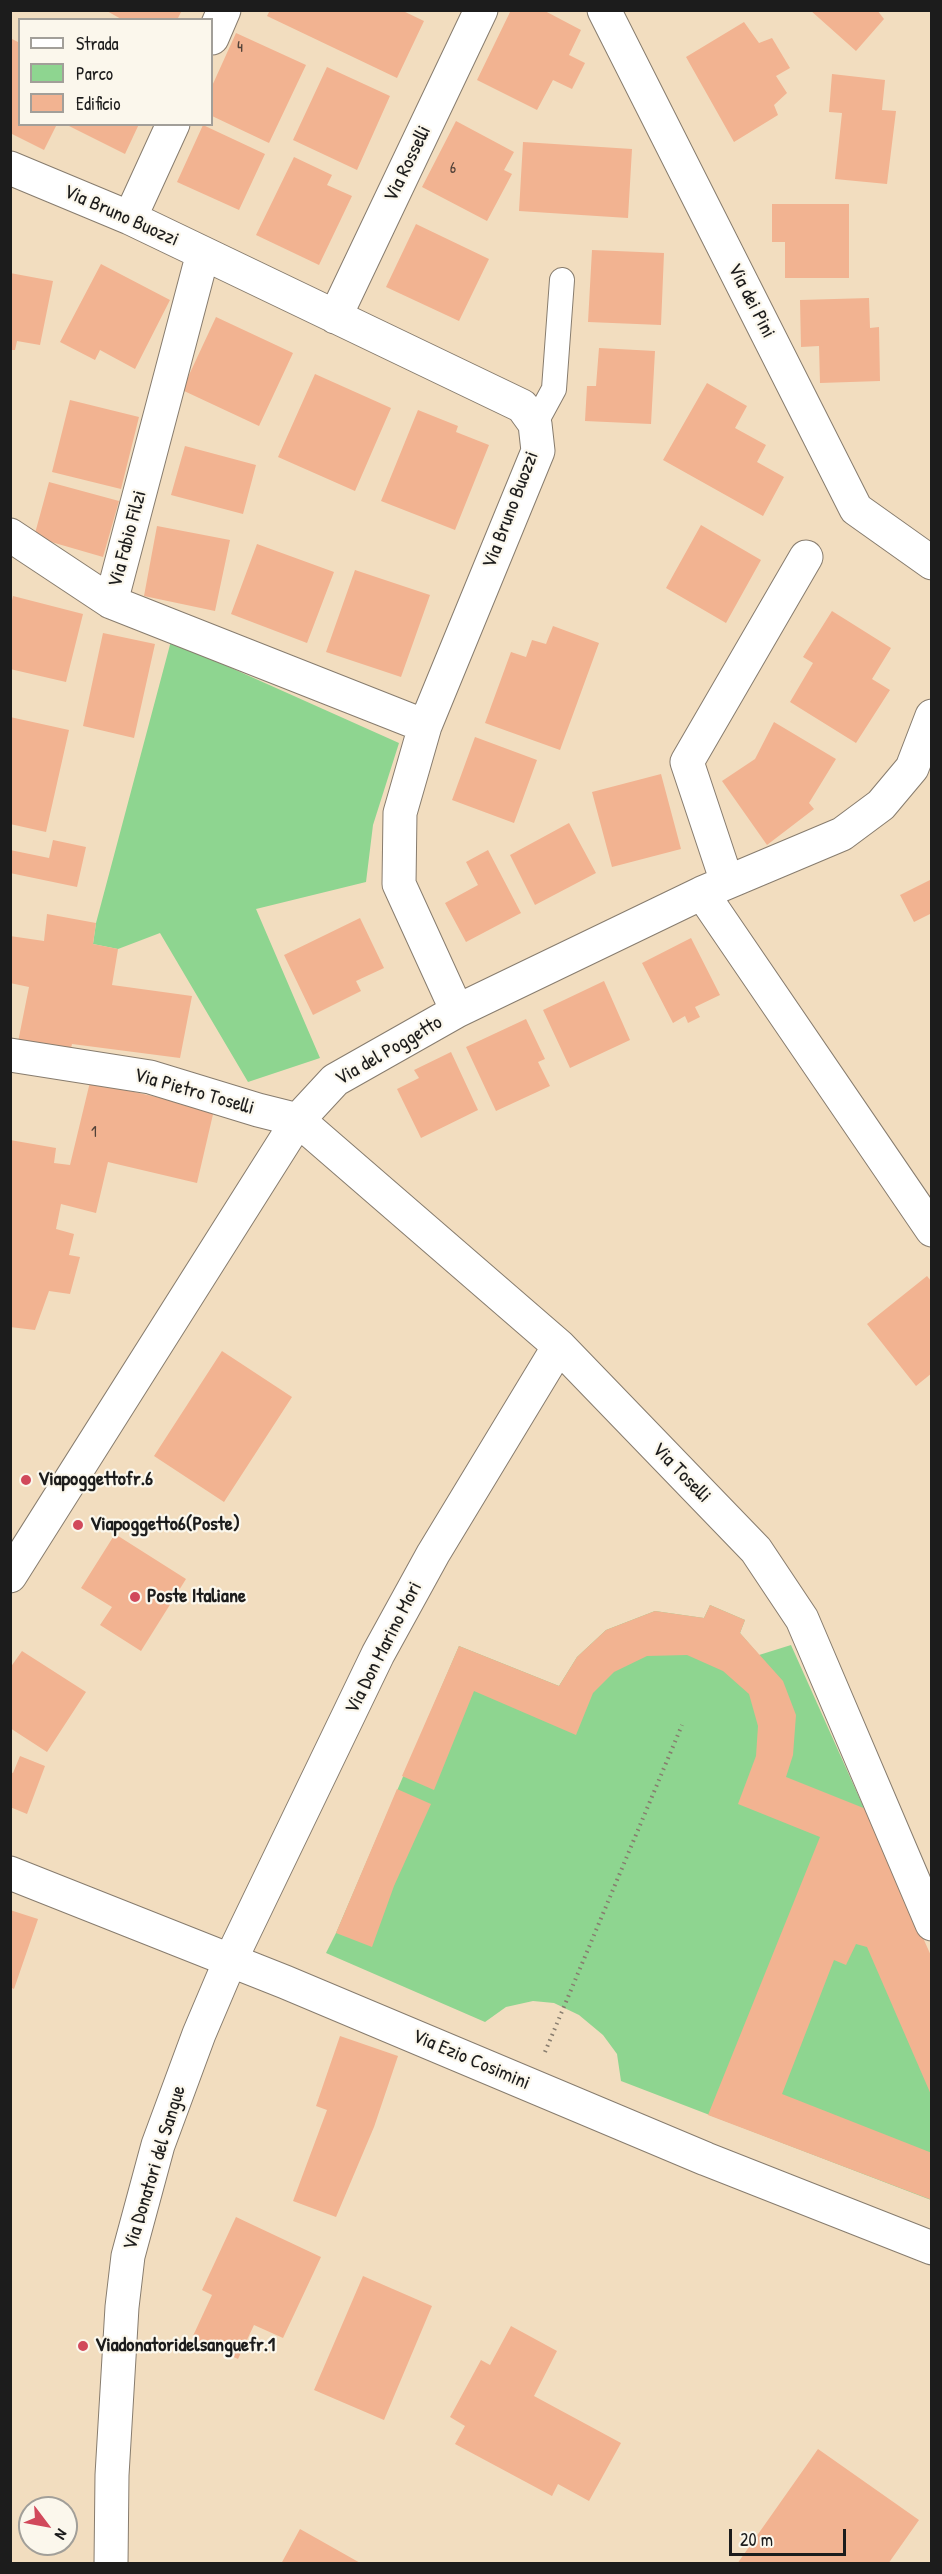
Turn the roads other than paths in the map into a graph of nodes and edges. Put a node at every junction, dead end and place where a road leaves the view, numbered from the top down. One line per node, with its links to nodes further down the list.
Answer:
1 (224, 10): 4 (street)
2 (481, 10): 10 (street, Via Rosselli)
3 (604, 10): 14 (street, Via dei Pini)
4 (213, 36)
5 (172, 126): 7 (street)
6 (10, 168): 7 (street, Via Bruno Buozzi)
7 (130, 218): 8 (street, Via Bruno Buozzi)
8 (203, 253): 10 (street, Via Bruno Buozzi); 15 (street, Via Fabio Filzi)
9 (562, 280): 11 (lane)
10 (335, 316): 11 (street, Via Bruno Buozzi)
11 (536, 424): 17 (street, Via Bruno Buozzi)
12 (10, 535): 15 (street)
13 (806, 557): 18 (street)
14 (932, 563)
15 (111, 602): 17 (street, Via Fabio Filzi)
16 (932, 716): 18 (street, Via del Poggetto)
17 (425, 726): 19 (street, Via Bruno Buozzi)
18 (715, 888): 19 (street, Via del Poggetto); 22 (street)
19 (457, 1011): 21 (street, Via del Poggetto)
20 (10, 1055): 21 (street, Via Pietro Toselli)
21 (298, 1120): 23 (street, Via Toselli); 24 (street, Via del Poggetto)
22 (932, 1230)
23 (559, 1346): 26 (street, Via Toselli); 27 (street, Via Don Marino Mori)
24 (10, 1576)
25 (10, 1873): 27 (street, Via Ezio Cosimini)
26 (932, 1924)
27 (230, 1961): 28 (street, Via Ezio Cosimini); 29 (street, Via Donatori del Sangue)
28 (932, 2248)
29 (111, 2564)

